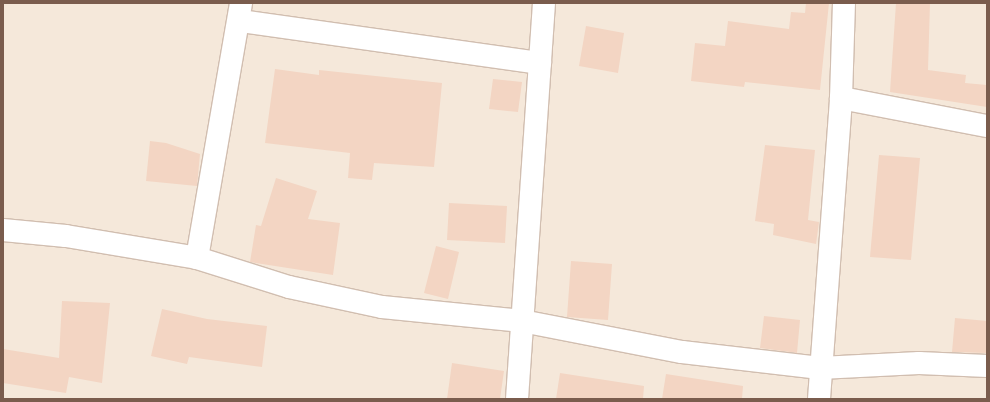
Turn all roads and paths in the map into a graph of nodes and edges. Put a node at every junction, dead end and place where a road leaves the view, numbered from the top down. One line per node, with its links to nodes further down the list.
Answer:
1 (544, 3): 4 (street)
2 (844, 3): 5 (street)
3 (241, 12): 4 (street); 8 (street)
4 (540, 63): 9 (street)
5 (841, 98): 6 (street); 11 (street)
6 (987, 126)
7 (3, 230): 8 (street)
8 (197, 258): 9 (street)
9 (522, 321): 11 (street); 12 (street)
10 (987, 366): 11 (street)
11 (820, 368): 13 (street)
12 (517, 399)
13 (819, 399)

